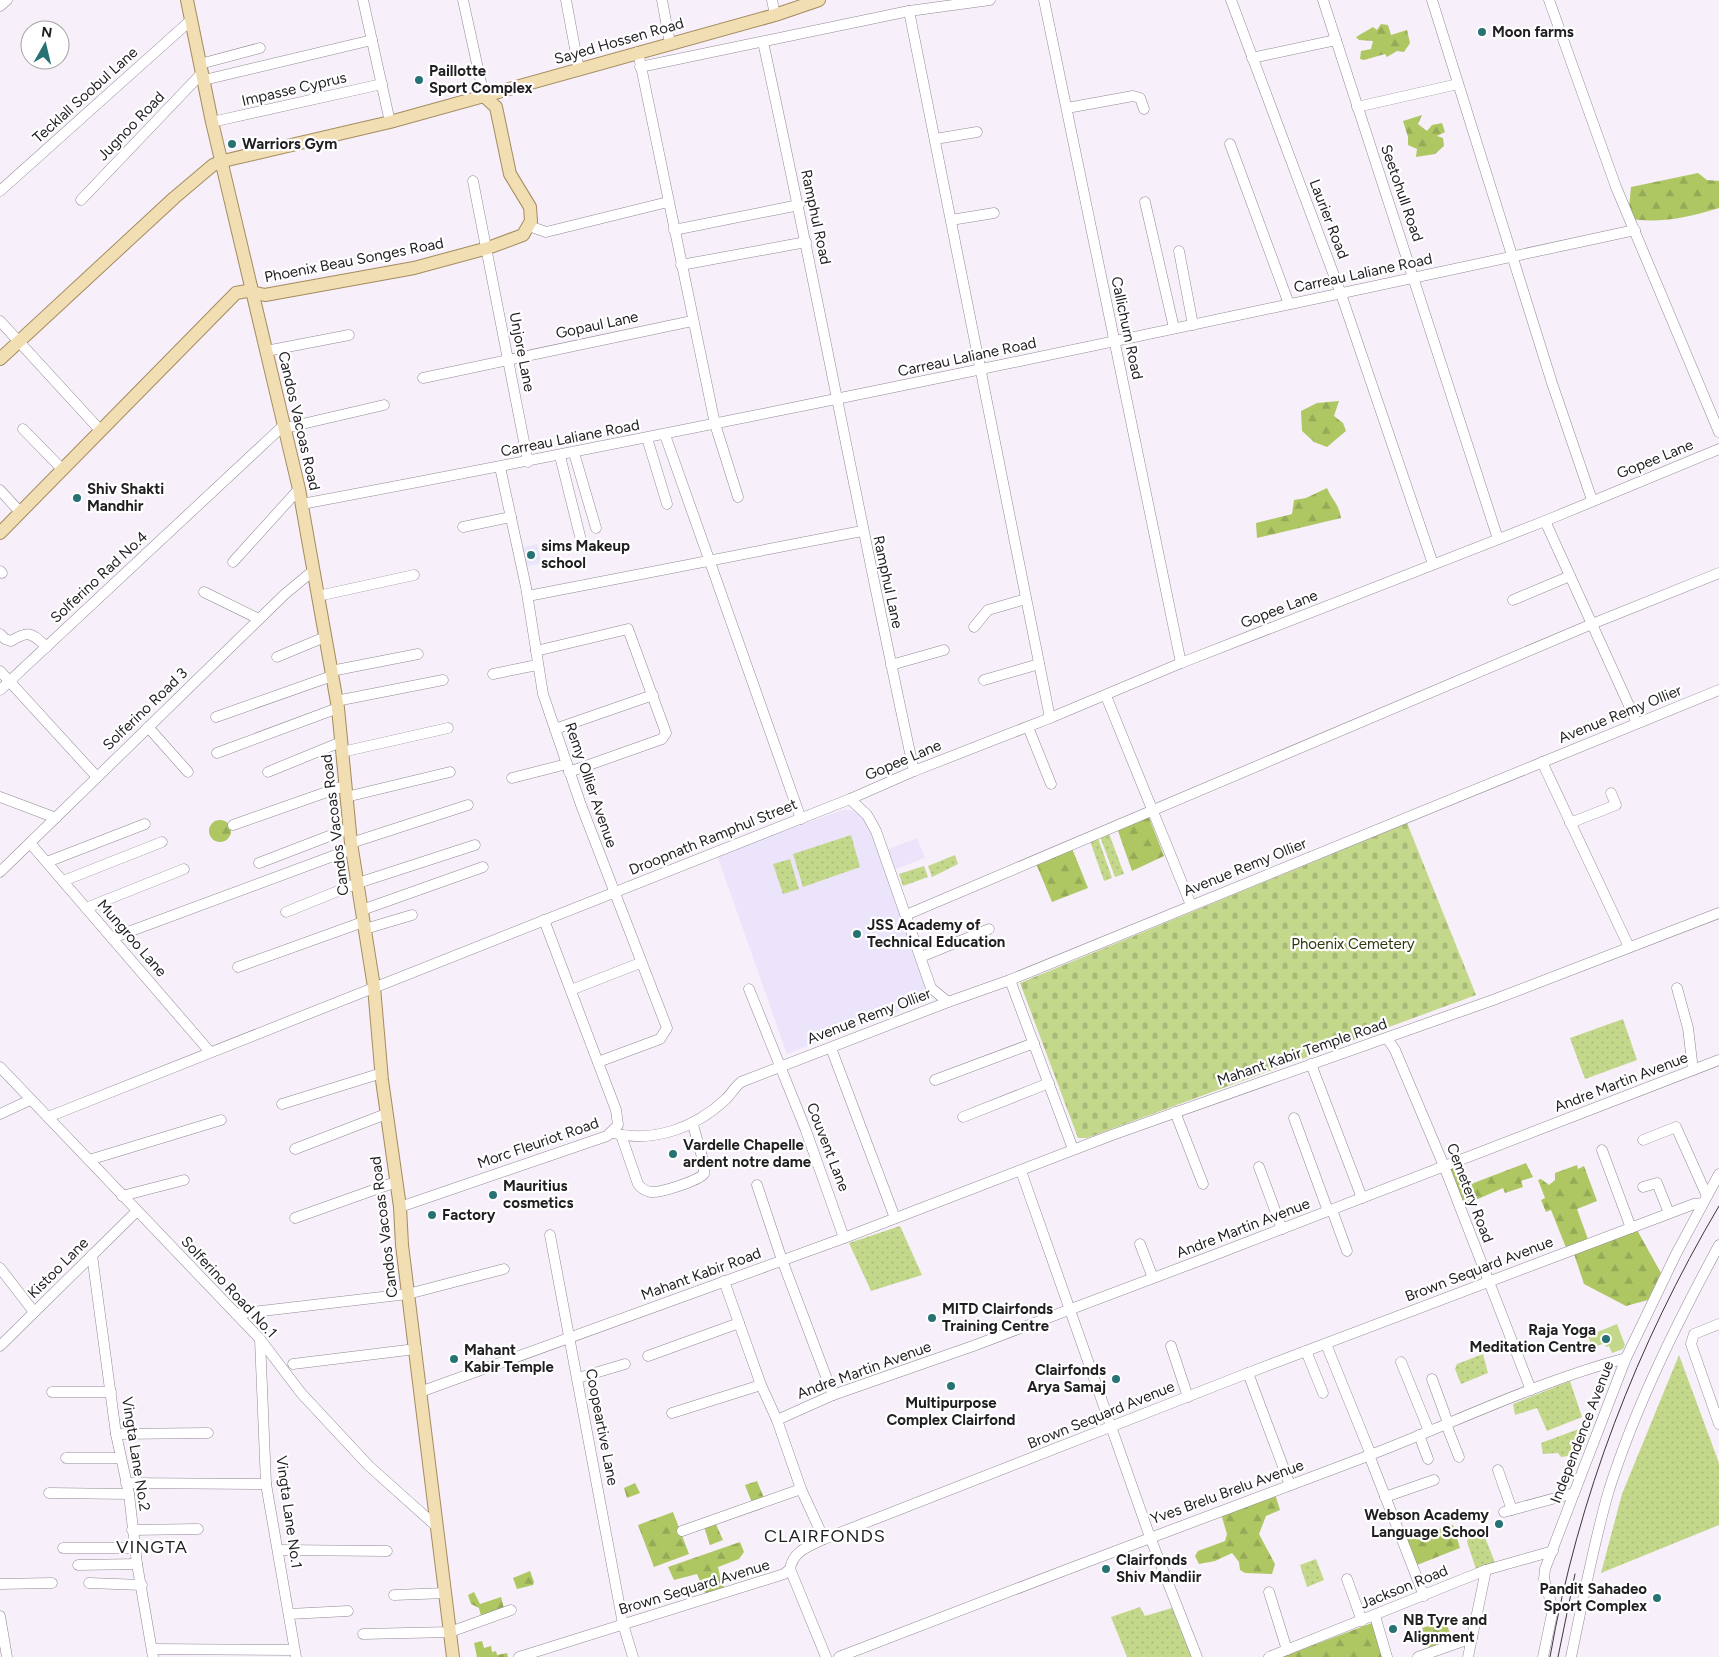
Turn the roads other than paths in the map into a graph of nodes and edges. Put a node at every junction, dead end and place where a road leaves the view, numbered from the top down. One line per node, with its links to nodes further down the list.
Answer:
1 (7, 0): 15 (street)
2 (187, 0): 18 (main road, Candos Vacoas Road)
3 (363, 0): 19 (street)
4 (462, 0): 32 (street)
5 (566, 0): 27 (street)
6 (662, 0): 22 (street)
7 (772, 0): 17 (street)
8 (819, 0): 17 (main road, Sayed Hossen Road)
9 (990, 0): 16 (street)
10 (1044, 0): 35 (street, Callichurn Road)
11 (1231, 0): 25 (street, Laurier Road)
12 (1323, 0): 20 (street, Seetohull Road)
13 (1432, 0): 30 (street)
14 (1549, 0): 53 (street)
15 (0, 6)
16 (909, 11): 21 (street); 40 (street)
17 (775, 15): 22 (main road, Sayed Hossen Road)
18 (191, 20): 28 (main road, Candos Vacoas Road); 44 (street, Tecklall Soobul Lane)
19 (372, 40): 28 (street); 29 (street)
20 (1336, 40): 25 (street); 34 (street, Seetohull Road)
21 (763, 42): 26 (street); 48 (street, Ramphul Road)
22 (670, 43): 24 (main road, Sayed Hossen Road)
23 (260, 48): 28 (street)
24 (638, 52): 26 (street); 27 (main road, Sayed Hossen Road)
25 (1252, 58): 61 (street, Laurier Road)
26 (640, 67): 46 (street)
27 (578, 70): 31 (main road, Sayed Hossen Road)
28 (202, 72): 37 (main road, Candos Vacoas Road); 45 (street, Jugnoo Road)
29 (382, 84): 37 (street, Impasse Cyprus); 38 (street)
30 (1458, 84): 34 (street); 57 (street)
31 (508, 89): 32 (main road, Sayed Hossen Road); 33 (main road)
32 (484, 96): 33 (main road); 38 (main road, Sayed Hossen Road)
33 (496, 107): 51 (main road)
34 (1357, 107): 59 (street, Seetohull Road)
35 (1066, 108): 36 (street); 68 (street, Callichurn Road)
36 (1144, 109)
37 (212, 122): 42 (main road, Candos Vacoas Road)
38 (390, 122): 42 (main road, Sayed Hossen Road)
39 (977, 132): 40 (street)
40 (935, 139): 50 (street)
41 (1230, 144): 62 (street)
42 (223, 161): 60 (main road, Candos Vacoas Road); 69 (main road)
43 (474, 180): 55 (street, Unjore Lane)
44 (0, 192)
45 (81, 200)
46 (668, 202): 51 (street); 52 (street)
47 (1145, 202): 66 (street)
48 (799, 206): 52 (street); 54 (street, Ramphul Road)
49 (994, 213): 50 (street)
50 (951, 220): 73 (street)
51 (529, 226): 55 (main road, Phoenix Beau Songes Road)
52 (674, 230): 58 (street)
53 (1636, 230): 57 (street, Carreau Laliane Road); 81 (street)
54 (806, 242): 58 (street); 75 (street, Ramphul Road)
55 (488, 248): 60 (main road, Phoenix Beau Songes Road); 72 (street, Unjore Lane)
56 (1178, 251): 65 (street)
57 (1513, 257): 59 (street, Carreau Laliane Road); 93 (street)
58 (681, 265): 64 (street)
59 (1414, 278): 61 (street, Carreau Laliane Road); 103 (street, Seetohull Road)
60 (253, 292): 70 (main road, Candos Vacoas Road); 80 (main road, Phoenix Beau Songes Road)
61 (1341, 294): 62 (street, Carreau Laliane Road); 107 (street, Laurier Road)
62 (1289, 304): 65 (street, Carreau Laliane Road)
63 (0, 321): 69 (street)
64 (692, 321): 72 (street, Gopaul Lane); 77 (street)
65 (1193, 324): 66 (street, Carreau Laliane Road)
66 (1174, 328): 68 (street, Carreau Laliane Road)
67 (349, 335): 70 (street)
68 (1114, 340): 73 (street, Carreau Laliane Road); 127 (street, Callichurn Road)
69 (19, 342): 71 (main road); 80 (street)
70 (266, 351): 78 (main road, Candos Vacoas Road)
71 (0, 359)
72 (507, 359): 74 (street, Gopaul Lane); 87 (street, Unjore Lane)
73 (980, 370): 75 (street, Carreau Laliane Road); 115 (street)
74 (423, 378)
75 (836, 398): 77 (street, Carreau Laliane Road); 101 (street, Ramphul Lane)
76 (384, 405): 78 (street)
77 (715, 424): 82 (street, Carreau Laliane Road); 92 (street)
78 (284, 426): 90 (main road, Candos Vacoas Road); 122 (street, Solferino Rad No.4)
79 (23, 429): 89 (street)
80 (100, 430): 89 (main road, Phoenix Beau Songes Road)
81 (1719, 432)
82 (665, 435): 83 (street, Carreau Laliane Road); 105 (street)
83 (647, 438): 85 (street, Carreau Laliane Road); 95 (street)
84 (1719, 449): 93 (street, Gopee Lane)
85 (574, 453): 86 (street, Carreau Laliane Road); 100 (street)
86 (560, 456): 87 (street, Carreau Laliane Road); 104 (street)
87 (528, 462): 88 (street, Carreau Laliane Road)
88 (500, 467): 94 (street, Carreau Laliane Road); 97 (street, Remy Ollier Avenue)
89 (62, 469): 96 (main road, Phoenix Beau Songes Road)
90 (299, 489): 94 (main road, Candos Vacoas Road); 106 (street)
91 (0, 490): 96 (street)
92 (738, 497)
93 (1592, 500): 98 (street, Gopee Lane)
94 (302, 504): 108 (main road, Candos Vacoas Road)
95 (667, 504)
96 (20, 512): 102 (main road, Phoenix Beau Songes Road)
97 (511, 517): 99 (street); 114 (street, Remy Ollier Avenue)
98 (1545, 521): 103 (street, Gopee Lane); 111 (street)
99 (463, 527)
100 (596, 528)
101 (862, 531): 105 (street); 130 (street, Ramphul Lane)
102 (0, 533)
103 (1498, 539): 107 (street, Gopee Lane)
104 (581, 540)
105 (709, 561): 114 (street); 167 (street)
106 (233, 562)
107 (1434, 564): 127 (street, Gopee Lane)
108 (314, 570): 113 (main road, Candos Vacoas Road); 117 (street, Solferino Road 3)
109 (1719, 573): 118 (street)
110 (414, 575): 113 (street)
111 (1570, 576): 116 (street); 118 (street)
112 (204, 592): 117 (street)
113 (318, 596): 121 (main road, Candos Vacoas Road)
114 (528, 596): 124 (street, Remy Ollier Avenue)
115 (1026, 599): 119 (street); 129 (street)
116 (1513, 600)
117 (259, 620): 145 (street, Solferino Road 3)
118 (1592, 624): 144 (street); 165 (street)
119 (974, 628)
120 (0, 634): 122 (street)
121 (325, 636): 126 (street); 132 (main road, Candos Vacoas Road)
122 (47, 647): 136 (street, Solferino Rad No.4)
123 (944, 650): 130 (street)
124 (536, 651): 128 (street, Remy Ollier Avenue); 139 (street)
125 (418, 654): 132 (street)
126 (277, 657)
127 (1181, 663): 140 (street, Gopee Lane)
128 (537, 664): 133 (street); 148 (street, Remy Ollier Avenue)
129 (1039, 664): 135 (street); 143 (street)
130 (891, 665): 153 (street, Ramphul Lane)
131 (0, 671): 136 (street)
132 (332, 674): 141 (main road, Candos Vacoas Road); 142 (street)
133 (493, 674)
134 (444, 680): 141 (street)
135 (984, 680)
136 (9, 682): 137 (street, Solferino Rad No.4); 157 (street)
137 (0, 690)
138 (1719, 690): 144 (street, Avenue Remy Ollier)
139 (653, 695): 148 (street); 152 (street)
140 (1106, 696): 143 (street, Gopee Lane); 165 (street)
141 (337, 704): 149 (main road, Candos Vacoas Road); 150 (street)
142 (216, 717)
143 (1050, 718): 146 (street, Gopee Lane)
144 (1637, 723): 151 (street, Avenue Remy Ollier)
145 (148, 727): 154 (street); 157 (street, Solferino Road 3)
146 (1028, 727): 153 (street, Gopee Lane); 159 (street)
147 (448, 728): 149 (street)
148 (555, 730): 152 (street, Remy Ollier Avenue)
149 (342, 747): 155 (street); 160 (main road, Candos Vacoas Road)
150 (217, 753)
151 (1542, 762): 168 (street); 185 (street, Avenue Remy Ollier)
152 (568, 768): 158 (street); 184 (street, Remy Ollier Avenue)
153 (914, 771): 163 (street, Gopee Lane)
154 (188, 772)
155 (268, 772)
156 (450, 772): 160 (street)
157 (96, 777): 166 (street, Solferino Road 3)
158 (512, 778)
159 (1051, 784)
160 (345, 791): 170 (street); 171 (main road, Candos Vacoas Road)
161 (1611, 793): 168 (street)
162 (0, 797): 166 (street)
163 (850, 799): 167 (street, Droopnath Ramphul Street); 190 (street)
164 (468, 805): 175 (street)
165 (1152, 810): 185 (street); 190 (street)
166 (56, 818): 173 (street, Solferino Road 3)
167 (801, 819): 184 (street, Droopnath Ramphul Street)
168 (1570, 823): 195 (street)
169 (145, 824): 177 (street)
170 (233, 825)
171 (350, 828): 175 (main road, Candos Vacoas Road); 178 (street)
172 (162, 842): 182 (street)
173 (30, 843): 176 (street, Solferino Road 3); 177 (street, Mungroo Lane)
174 (474, 845): 183 (street)
175 (352, 846): 183 (main road, Candos Vacoas Road); 194 (street)
176 (5, 861): 181 (street, Solferino Road 3)
177 (46, 862): 182 (street, Mungroo Lane)
178 (259, 863)
179 (483, 867): 191 (street)
180 (184, 869): 186 (street)
181 (0, 872)
182 (63, 881): 186 (street, Mungroo Lane)
183 (358, 883): 187 (street); 191 (main road, Candos Vacoas Road)
184 (613, 893): 192 (street, Droopnath Ramphul Street); 197 (street, Remy Ollier Avenue)
185 (1191, 905): 199 (street, Avenue Remy Ollier)
186 (86, 908): 194 (street, Mungroo Lane)
187 (286, 912)
188 (1719, 913): 195 (street, Mahant Kabir Temple Road)
189 (412, 915): 191 (street)
190 (906, 915): 196 (street)
191 (363, 920): 198 (street); 200 (main road, Candos Vacoas Road)
192 (544, 920): 200 (street, Droopnath Ramphul Street); 203 (street, Morc Fleuriot Road)
193 (990, 929): 196 (street)
194 (112, 938): 208 (street, Mungroo Lane)
195 (1629, 947): 205 (street, Mahant Kabir Temple Road)
196 (921, 957): 204 (street)
197 (640, 963): 203 (street); 210 (street, Remy Ollier Avenue)
198 (238, 967)
199 (1010, 980): 204 (street, Avenue Remy Ollier); 206 (street)
200 (374, 987): 208 (street, Droopnath Ramphul Street); 215 (main road, Candos Vacoas Road)
201 (1677, 988): 214 (street)
202 (749, 989): 212 (street, Couvent Lane)
203 (571, 990): 210 (street, Morc Fleuriot Road)
204 (948, 1002): 207 (street, Avenue Remy Ollier)
205 (1387, 1038): 211 (street, Mahant Kabir Temple Road); 234 (street, Cemetery Road)
206 (1034, 1043): 216 (street); 217 (street)
207 (831, 1048): 212 (street, Avenue Remy Ollier); 251 (street)
208 (210, 1052): 223 (street, Droopnath Ramphul Street)
209 (1719, 1060): 214 (street, Andre Martin Avenue)
210 (598, 1062): 228 (street, Morc Fleuriot Road)
211 (1311, 1064): 220 (street, Mahant Kabir Temple Road); 244 (street)
212 (781, 1066): 227 (street, Avenue Remy Ollier); 255 (street, Couvent Lane)
213 (0, 1067): 218 (street, Solferino Road No.1)
214 (1693, 1070): 234 (street, Andre Martin Avenue)
215 (382, 1073): 219 (street); 222 (main road, Candos Vacoas Road)
216 (935, 1080)
217 (1049, 1083): 224 (street); 231 (street)
218 (30, 1100): 221 (street); 223 (street, Solferino Road No.1)
219 (282, 1104)
220 (1175, 1112): 231 (street, Mahant Kabir Temple Road); 240 (street)
221 (0, 1114)
222 (386, 1114): 230 (street); 239 (main road, Candos Vacoas Road)
223 (48, 1117): 233 (street, Solferino Road No.1)
224 (963, 1117)
225 (1294, 1118): 247 (street)
226 (222, 1120): 233 (street)
227 (693, 1125): 228 (street); 228 (street)
228 (616, 1134): 246 (street, Morc Fleuriot Road)
229 (1644, 1140): 245 (street)
230 (295, 1149)
231 (1073, 1150): 236 (street, Mahant Kabir Temple Road)
232 (1602, 1150): 252 (street)
233 (89, 1160): 243 (street, Solferino Road No.1)
234 (1444, 1166): 244 (street, Andre Martin Avenue); 265 (street, Cemetery Road)
235 (1259, 1167): 253 (street)
236 (1021, 1171): 251 (street, Mahant Kabir Temple Road); 267 (street)
237 (1719, 1174): 245 (street, Independence Avenue)
238 (184, 1180): 243 (street)
239 (396, 1182): 246 (main road, Candos Vacoas Road); 250 (street)
240 (1203, 1184)
241 (757, 1185): 260 (street)
242 (1643, 1188): 249 (street)
243 (122, 1196): 248 (street, Solferino Road No.1)
244 (1362, 1198): 247 (street, Andre Martin Avenue)
245 (1705, 1200): 249 (street, Brown Sequard Avenue); 280 (street, Independence Avenue)
246 (400, 1207): 266 (main road, Candos Vacoas Road)
247 (1330, 1210): 253 (street, Andre Martin Avenue); 258 (street)
248 (137, 1211): 259 (street, Kistoo Lane); 269 (street, Solferino Road No.1)
249 (1669, 1213): 252 (street, Brown Sequard Avenue)
250 (295, 1218)
251 (895, 1218): 255 (street, Mahant Kabir Road)
252 (1631, 1228): 265 (street, Brown Sequard Avenue)
253 (1282, 1229): 263 (street, Andre Martin Avenue)
254 (550, 1235): 273 (street, Coopeartive Lane)
255 (844, 1238): 260 (street, Mahant Kabir Road)
256 (1140, 1244): 263 (street)
257 (1719, 1245): 367 (street)
258 (1347, 1251)
259 (92, 1255): 268 (street, Kistoo Lane); 290 (street, Vingta Lane No.2)
260 (782, 1260): 264 (street, Mahant Kabir Road); 293 (street)
261 (0, 1268): 268 (street)
262 (504, 1269): 266 (street)
263 (1153, 1278): 267 (street, Andre Martin Avenue)
264 (724, 1281): 270 (street); 273 (street, Mahant Kabir Road)
265 (1488, 1281): 274 (street, Brown Sequard Avenue); 288 (street, Cemetery Road)
266 (408, 1294): 269 (street); 277 (main road, Candos Vacoas Road)
267 (1068, 1310): 293 (street, Andre Martin Avenue); 299 (street)
268 (34, 1312): 275 (street, Kistoo Lane)
269 (236, 1314): 272 (street, Solferino Road No.1)
270 (739, 1323): 279 (street); 287 (street)
271 (1719, 1324): 298 (street)
272 (260, 1339): 311 (street, Vingta Lane No.1); 318 (street, Solferino Road No.1)
273 (569, 1339): 285 (street, Coopeartive Lane); 291 (street, Mahant Kabir Road)
274 (1326, 1344): 278 (street, Brown Sequard Avenue); 303 (street)
275 (0, 1346)
276 (1170, 1346): 294 (street)
277 (416, 1349): 282 (street); 291 (main road, Candos Vacoas Road)
278 (1306, 1351): 284 (street, Brown Sequard Avenue); 292 (street)
279 (648, 1356)
280 (1626, 1358): 288 (street, Yves Brelu Brelu Avenue); 315 (street, Independence Avenue)
281 (1401, 1362): 301 (street)
282 (293, 1364)
283 (625, 1364): 285 (street)
284 (1248, 1373): 294 (street, Brown Sequard Avenue); 312 (street)
285 (578, 1378): 348 (street, Coopeartive Lane)
286 (1432, 1379): 297 (street)
287 (760, 1385): 295 (street); 296 (street)
288 (1531, 1390): 297 (street, Yves Brelu Brelu Avenue)
289 (52, 1392): 290 (street)
290 (111, 1392): 302 (street, Vingta Lane No.2)
291 (420, 1392): 318 (main road, Candos Vacoas Road)
292 (1323, 1393)
293 (834, 1395): 296 (street, Andre Martin Avenue)
294 (1188, 1397): 299 (street, Brown Sequard Avenue)
295 (672, 1413)
296 (777, 1420): 313 (street)
297 (1447, 1424): 301 (street, Yves Brelu Brelu Avenue); 306 (street)
298 (1719, 1424)
299 (1110, 1427): 322 (street); 323 (street, Brown Sequard Avenue)
300 (208, 1433): 302 (street)
301 (1424, 1433): 303 (street, Yves Brelu Brelu Avenue); 307 (street)
302 (116, 1434): 305 (street, Vingta Lane No.2)
303 (1370, 1455): 312 (street, Yves Brelu Brelu Avenue); 317 (street)
304 (66, 1458): 305 (street)
305 (120, 1458): 310 (street, Vingta Lane No.2)
306 (1459, 1458)
307 (1428, 1459)
308 (1498, 1470): 315 (street)
309 (1434, 1480): 317 (street)
310 (126, 1483): 311 (street); 316 (street, Vingta Lane No.2)
311 (266, 1484): 326 (street, Vingta Lane No.1)
312 (1290, 1485): 322 (street, Yves Brelu Brelu Avenue)
313 (801, 1488): 321 (street); 323 (street)
314 (49, 1493): 316 (street)
315 (1574, 1493): 328 (street, Independence Avenue)
316 (129, 1494): 320 (street, Vingta Lane No.2)
317 (1385, 1497): 341 (street)
318 (436, 1526): 339 (main road, Candos Vacoas Road)
319 (198, 1529): 320 (street)
320 (132, 1530): 325 (street, Vingta Lane No.2)
321 (682, 1531)
322 (1150, 1537): 360 (street, Yves Brelu Brelu Avenue); 361 (street)
323 (824, 1539): 331 (street, Brown Sequard Avenue)
324 (63, 1548): 325 (street)
325 (134, 1548): 329 (street, Vingta Lane No.2)
326 (278, 1550): 327 (street); 344 (street, Vingta Lane No.1)
327 (388, 1551)
328 (1553, 1551): 332 (street, Jackson Road); 366 (street, Independence Avenue)
329 (137, 1564): 330 (street); 337 (street, Vingta Lane No.2)
330 (78, 1565)
331 (790, 1569): 348 (street, Brown Sequard Avenue); 359 (street)
332 (1486, 1570): 341 (street, Jackson Road); 351 (street)
333 (1348, 1579): 347 (street)
334 (52, 1583): 336 (street)
335 (89, 1583): 337 (street)
336 (0, 1584)
337 (142, 1585): 353 (street, Vingta Lane No.2)
338 (1269, 1592): 352 (street)
339 (446, 1594): 340 (street); 349 (main road, Candos Vacoas Road)
340 (394, 1595)
341 (1424, 1596): 346 (street, Jackson Road)
342 (511, 1610): 349 (street)
343 (348, 1611): 344 (street)
344 (289, 1614): 354 (street, Vingta Lane No.1)
345 (0, 1616): 355 (street)
346 (1375, 1616): 347 (street, Jackson Road); 363 (street)
347 (1362, 1621): 352 (street, Jackson Road)
348 (622, 1624): 357 (street, Brown Sequard Avenue); 358 (street, Coopeartive Lane)
349 (450, 1632): 350 (street); 356 (main road, Candos Vacoas Road)
350 (363, 1634)
351 (1472, 1638): 364 (street); 365 (street)
352 (1287, 1650): 362 (street, Jackson Road)
353 (152, 1653): 354 (street)
354 (295, 1654)
355 (6, 1657)
356 (453, 1657)
357 (519, 1657)
358 (633, 1657)
359 (826, 1657)
360 (839, 1657)
361 (1197, 1657)
362 (1269, 1657)
363 (1387, 1657)
364 (1418, 1657)
365 (1468, 1657)
366 (1543, 1657)
367 (1572, 1657)

